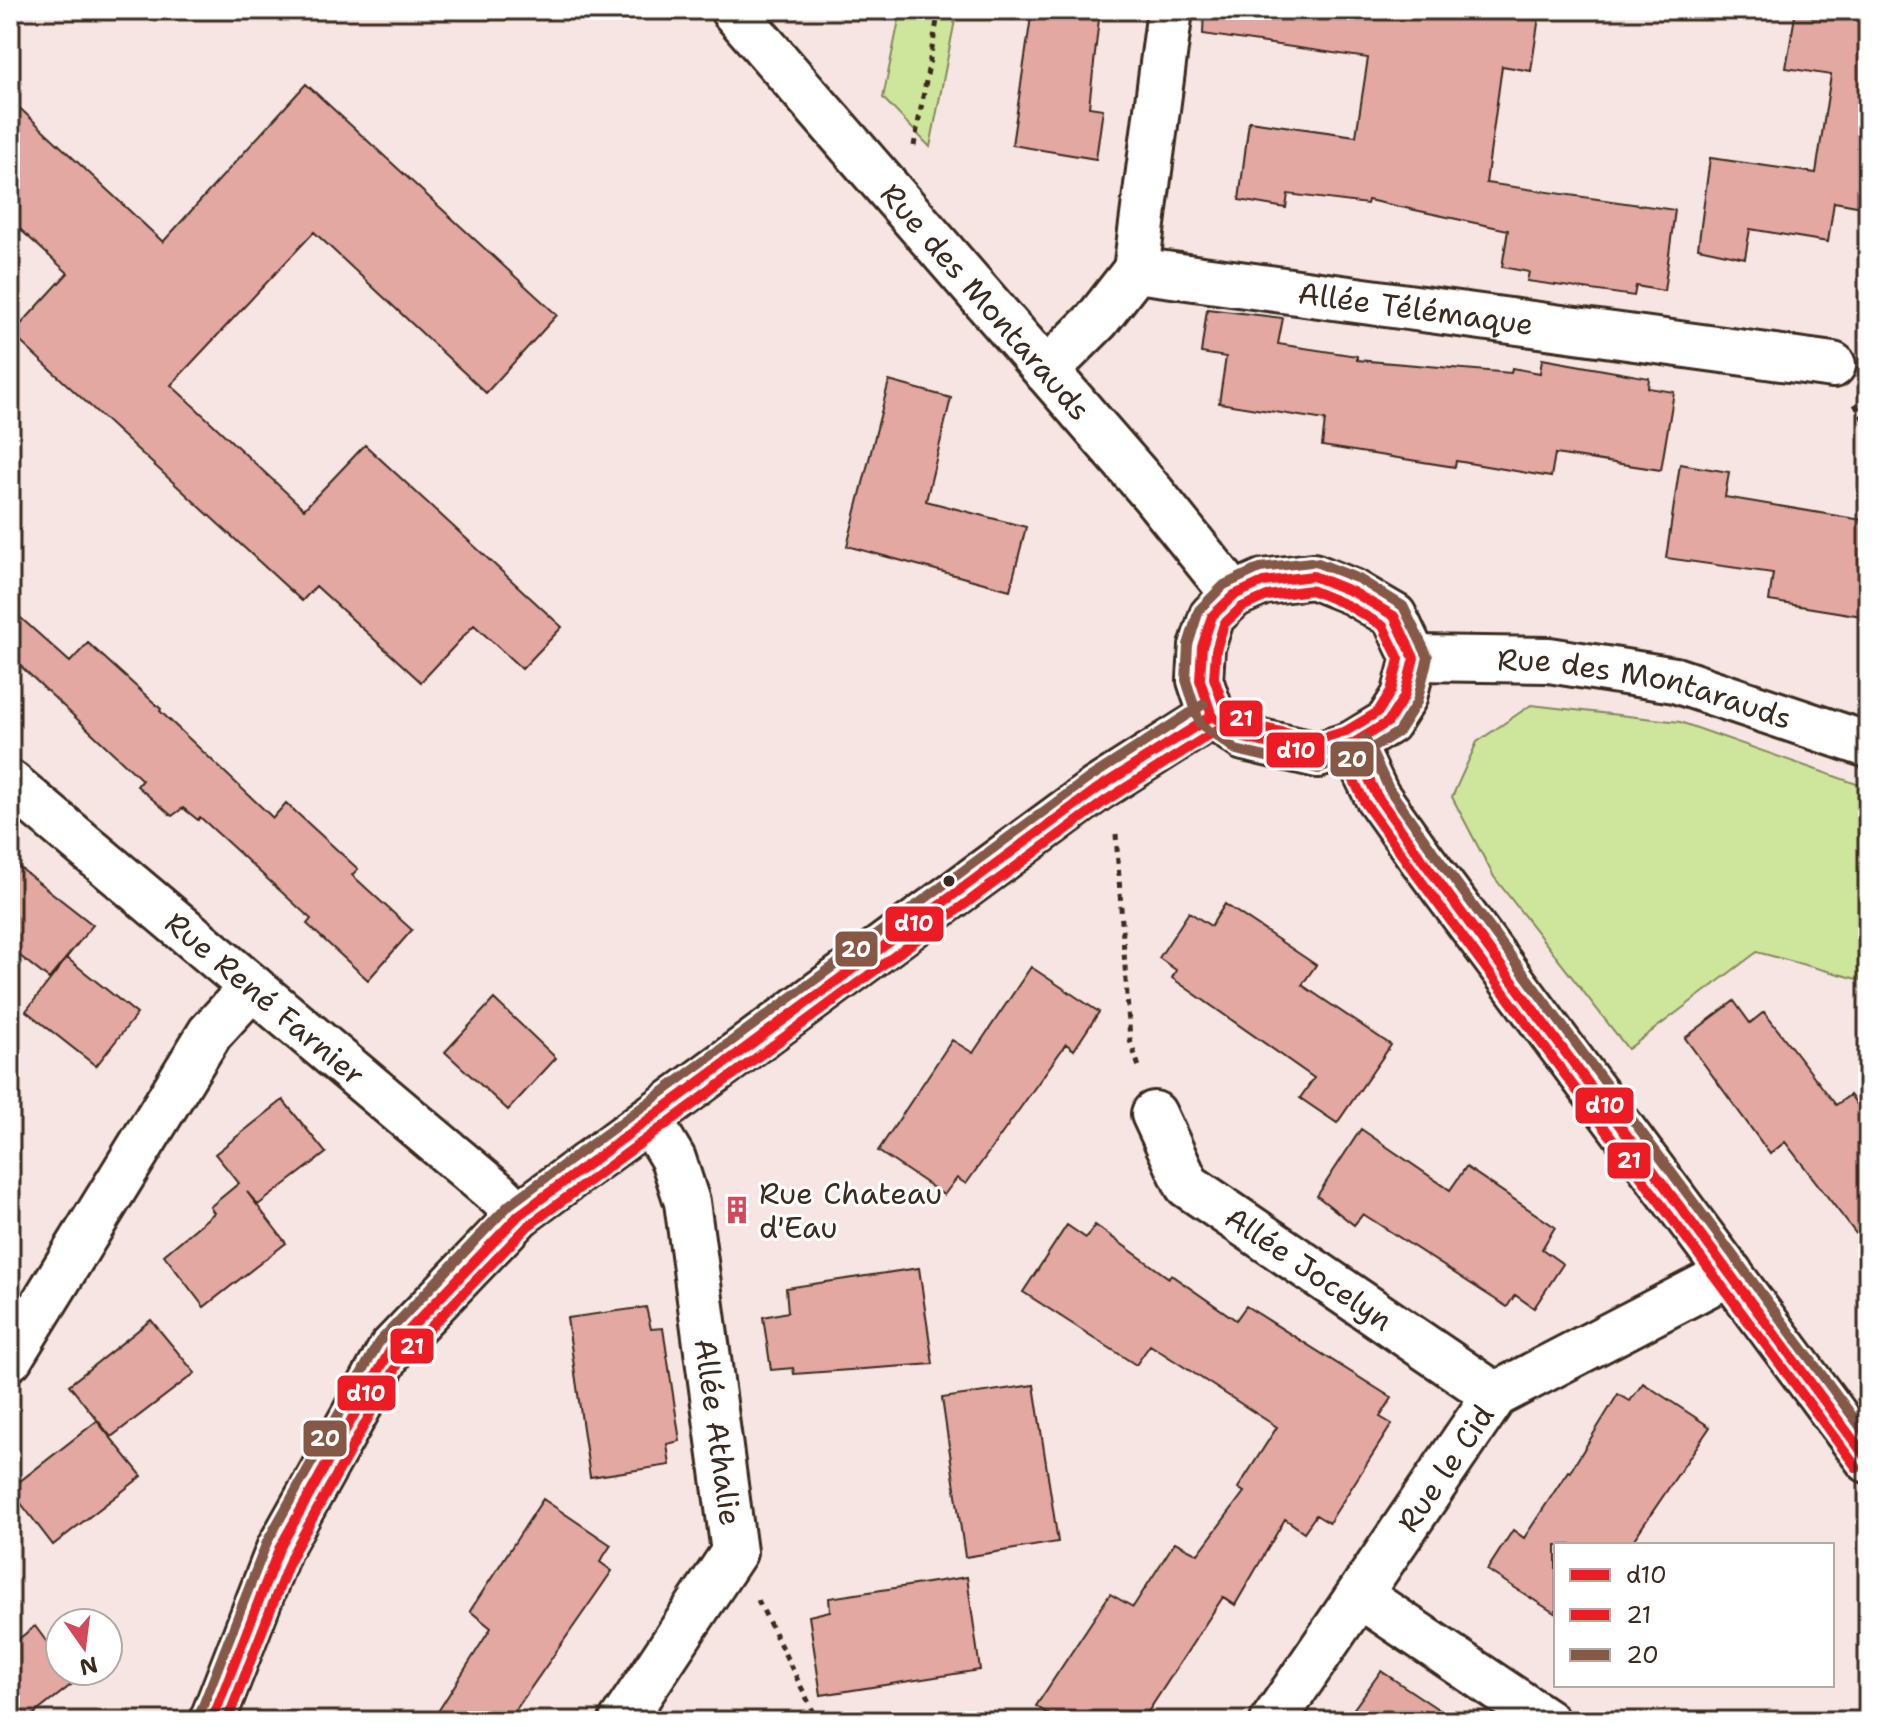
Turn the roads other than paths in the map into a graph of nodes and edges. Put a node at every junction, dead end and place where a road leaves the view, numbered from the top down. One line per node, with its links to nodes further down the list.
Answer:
1 (733, 10): 5 (street, Rue des Montarauds)
2 (1170, 10): 3 (street)
3 (1136, 270): 4 (street, Allée Télémaque); 5 (street)
4 (1833, 365)
5 (1046, 371): 6 (street, Rue des Montarauds)
6 (1234, 595): 7 (street); 8 (street)
7 (1414, 658): 9 (street); 10 (street, Rue des Montarauds)
8 (1212, 716): 9 (street); 14 (street)
9 (1352, 744): 16 (street)
10 (1868, 745)
11 (10, 783): 12 (street, Rue René Farnier)
12 (252, 987): 15 (street, Rue René Farnier); 17 (street)
13 (1154, 1114): 18 (street, Allée Jocelyn)
14 (649, 1119): 15 (street); 22 (street, Allée Athalie)
15 (519, 1215): 21 (street)
16 (1730, 1273): 18 (street, Rue le Cid); 19 (street)
17 (10, 1358)
18 (1495, 1395): 20 (street, Rue le Cid)
19 (1868, 1460)
20 (1359, 1595): 23 (street, Rue le Cid); 24 (street)
21 (212, 1721)
22 (622, 1721)
23 (1273, 1721)
24 (1546, 1721)

